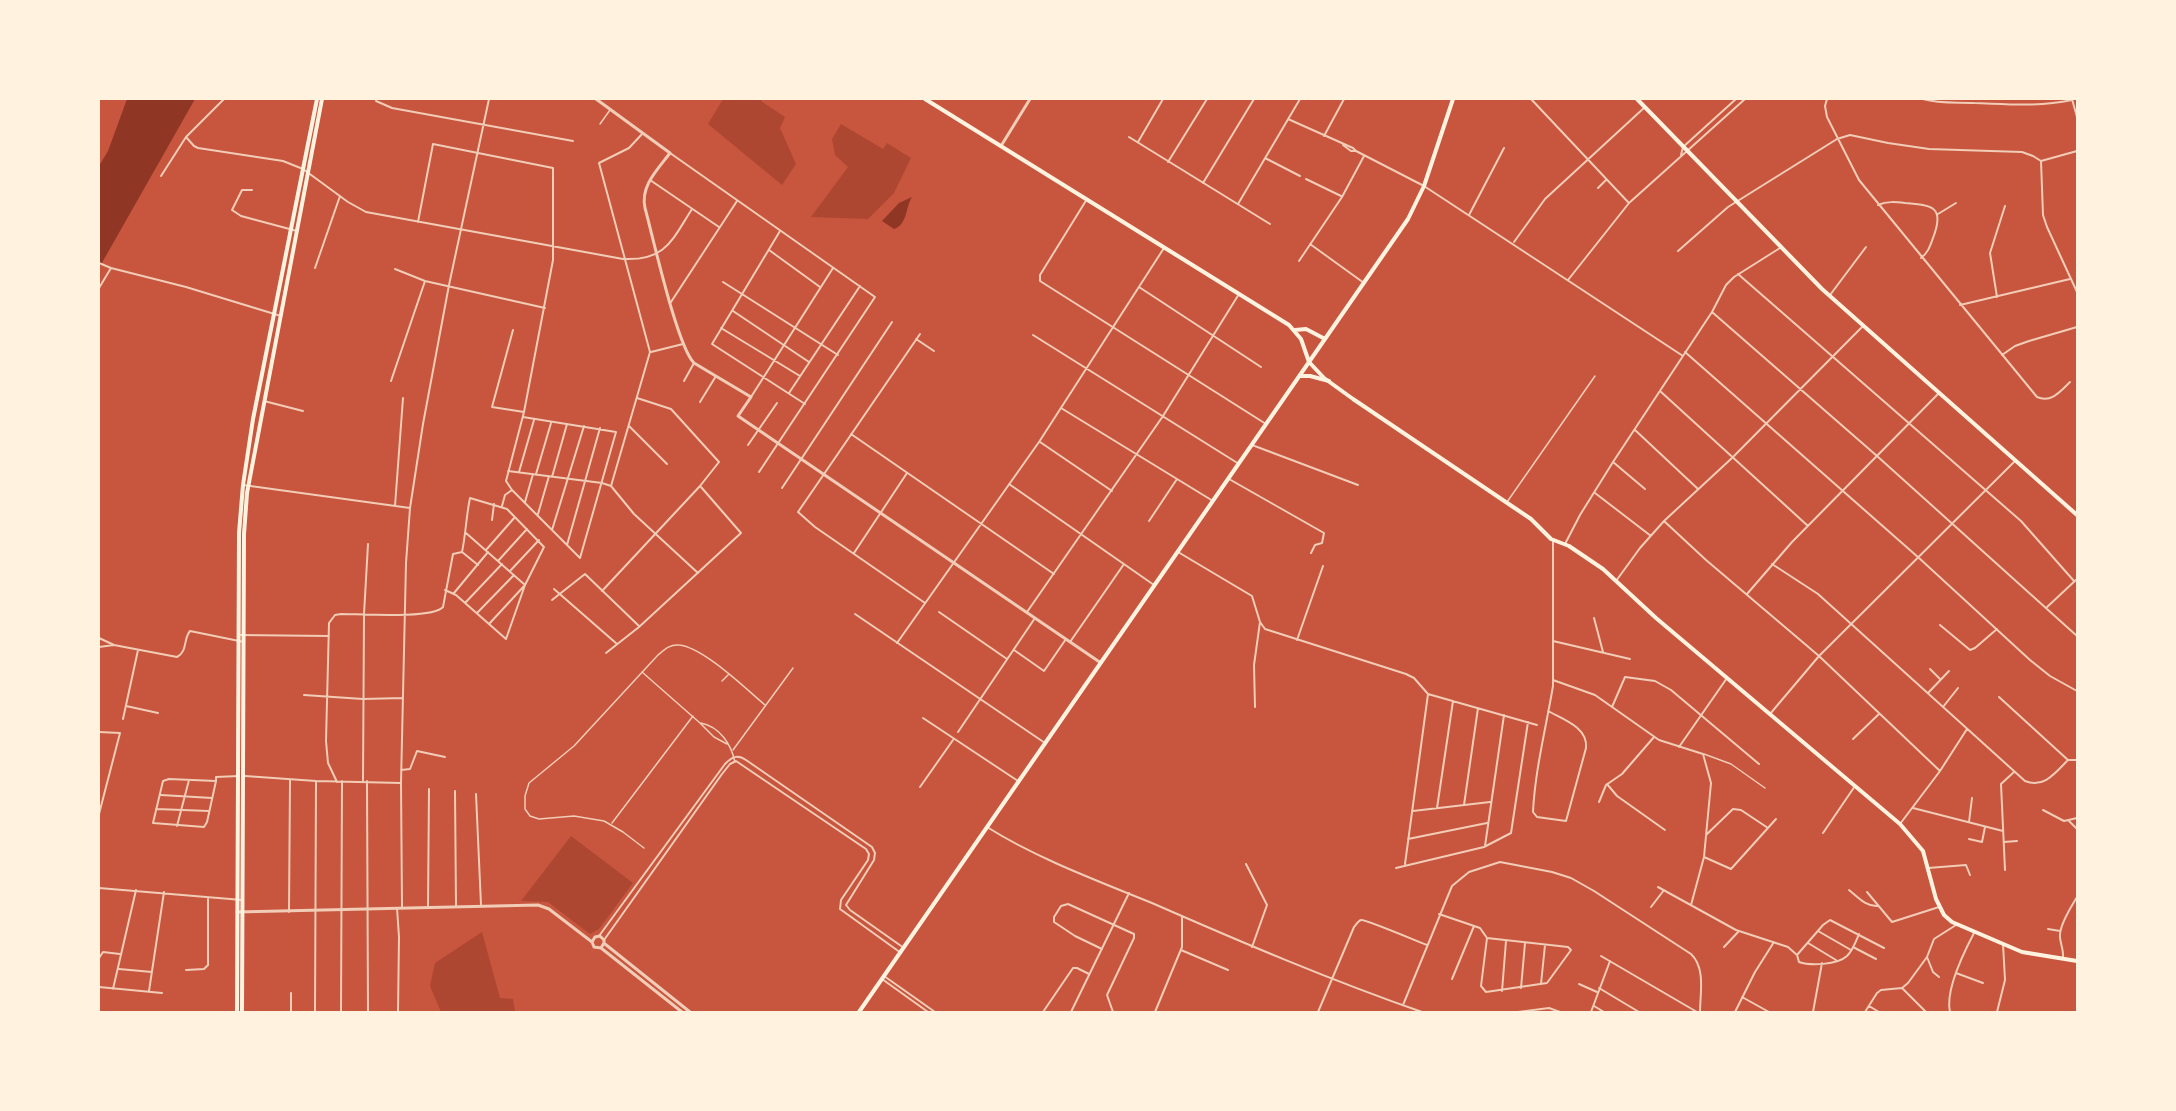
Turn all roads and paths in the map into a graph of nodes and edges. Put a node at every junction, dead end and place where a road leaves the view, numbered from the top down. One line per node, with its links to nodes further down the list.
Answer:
1 (224, 99): 33 (street)
2 (317, 99): 25 (main road)
3 (322, 99): 27 (main road)
4 (489, 99): 29 (street)
5 (596, 99): 24 (street)
6 (925, 99): 38 (main road)
7 (1030, 99): 38 (street)
8 (1164, 99): 37 (street)
9 (1207, 99): 50 (street)
10 (1254, 99): 58 (street)
11 (1300, 99): 28 (street)
12 (1344, 99): 32 (street)
13 (1453, 99): 59 (main road)
14 (1531, 99): 48 (street)
15 (1637, 99): 23 (main road)
16 (1736, 99): 39 (street)
17 (1745, 99): 43 (street)
18 (1827, 99): 35 (street)
19 (1923, 99): 22 (street)
20 (2072, 99): 22 (street); 26 (street)
21 (376, 101): 29 (street)
22 (1974, 101)
23 (1645, 107): 39 (main road); 48 (street)
24 (611, 110): 30 (lane); 31 (street)
25 (314, 117): 27 (main road); 51 (main road)
26 (2077, 117)
27 (319, 118): 52 (main road)
28 (1288, 119): 32 (street); 47 (street)
29 (484, 124): 36 (street); 42 (street)
30 (600, 124)
31 (643, 133): 44 (street); 92 (street)
32 (1324, 136): 46 (street)
33 (186, 137): 51 (street); 53 (street)
34 (1129, 137): 37 (street)
35 (1837, 139): 49 (street); 66 (street); 70 (street)
36 (573, 141)
37 (1138, 142): 50 (street)
38 (1001, 146): 64 (main road)
39 (1683, 147): 43 (main road); 45 (street)
40 (1504, 148): 74 (street)
41 (2077, 151): 49 (street)
42 (478, 152): 75 (street); 79 (street); 84 (street)
43 (1687, 152): 45 (street); 66 (main road)
44 (670, 153): 56 (street); 65 (street)
45 (1682, 155): 67 (street)
46 (1364, 156): 59 (street); 63 (street)
47 (1265, 158): 54 (street); 69 (street)
48 (1587, 159): 57 (street); 83 (street)
49 (2041, 161): 100 (street)
50 (1168, 162): 58 (street)
51 (303, 170): 52 (street); 78 (main road)
52 (308, 173): 62 (street); 80 (main road)
53 (161, 176)
54 (1300, 176)
55 (1306, 179): 63 (street)
56 (650, 180): 72 (street); 90 (street)
57 (1606, 180): 60 (street); 67 (street)
58 (1203, 183): 69 (street)
59 (1424, 186): 74 (street); 104 (main road)
60 (1598, 188)
61 (252, 190): 78 (street)
62 (340, 196): 75 (street); 96 (street)
63 (1342, 196): 82 (street)
64 (1087, 199): 85 (main road); 127 (street)
65 (736, 201): 77 (street); 81 (street)
66 (1736, 202): 87 (main road); 89 (street)
67 (1629, 203): 101 (street)
68 (1956, 203): 73 (street)
69 (1238, 204): 76 (street)
70 (1878, 204): 73 (street); 91 (street)
71 (2005, 206): 114 (street)
72 (692, 209): 77 (street); 90 (street)
73 (1938, 214): 91 (street)
74 (1469, 215): 83 (street)
75 (418, 222): 79 (street)
76 (1270, 224)
77 (719, 227): 115 (street)
78 (292, 229): 80 (street); 120 (main road)
79 (462, 230): 84 (street); 106 (street)
80 (297, 231): 121 (main road)
81 (780, 231): 88 (street); 97 (street)
82 (1310, 244): 93 (street); 104 (street)
83 (1513, 244): 101 (street)
84 (555, 246): 92 (street); 117 (street)
85 (1164, 247): 108 (street); 112 (main road)
86 (1866, 247): 113 (street)
87 (1780, 248): 99 (street); 113 (main road)
88 (769, 250): 107 (street); 111 (street)
89 (1678, 250)
90 (658, 253): 92 (street); 115 (street)
91 (1921, 258): 116 (street)
92 (623, 259): 139 (street)
93 (1299, 261)
94 (99, 263): 95 (street)
95 (111, 268): 109 (street); 120 (street)
96 (315, 268)
97 (833, 268): 105 (street); 107 (street)
98 (395, 269): 102 (street)
99 (1738, 274): 119 (street); 145 (street)
100 (2070, 279): 110 (street); 114 (street)
101 (1568, 280): 144 (street)
102 (425, 281): 106 (street); 159 (street)
103 (723, 282): 111 (street)
104 (1364, 283): 134 (main road)
105 (860, 286): 136 (street); 141 (street)
106 (449, 287): 117 (street); 234 (street)
107 (821, 287): 126 (street)
108 (1139, 287): 127 (street); 132 (street)
109 (99, 288)
110 (2077, 292)
111 (743, 294): 118 (street); 126 (street)
112 (1239, 294): 129 (main road); 132 (street)
113 (1829, 296): 123 (main road)
114 (1997, 297): 116 (street)
115 (671, 302): 135 (street)
116 (1960, 305): 142 (street)
117 (545, 308): 176 (street)
118 (733, 311): 125 (street); 137 (street)
119 (1712, 312): 140 (street); 163 (street)
120 (275, 314): 121 (street); 143 (main road)
121 (281, 316): 146 (main road)
122 (892, 322): 198 (street)
123 (1863, 326): 145 (street); 166 (main road)
124 (2077, 327): 142 (street)
125 (722, 328): 147 (street); 158 (street)
126 (795, 328): 136 (street); 137 (street)
127 (1114, 328): 152 (street); 153 (street)
128 (513, 330): 176 (street)
129 (1295, 330): 134 (main road); 149 (main road)
130 (920, 334): 133 (street)
131 (1033, 335): 152 (street)
132 (1213, 336): 151 (street); 153 (street)
133 (916, 339): 138 (street); 190 (street)
134 (1325, 339): 149 (main road)
135 (683, 344): 139 (street); 150 (street)
136 (821, 344): 141 (street); 148 (street)
137 (784, 345): 147 (street); 148 (street)
138 (934, 351)
139 (650, 352): 169 (street)
140 (1685, 352): 144 (street); 181 (street)
141 (838, 355): 173 (street)
142 (2002, 355): 162 (street)
143 (267, 356): 146 (main road); 216 (main road)
144 (1683, 356): 164 (street)
145 (1834, 356): 163 (street); 184 (street)
146 (273, 357): 170 (main road)
147 (774, 360): 155 (street); 158 (street)
148 (809, 362): 155 (street)
149 (1310, 362): 156 (main road); 161 (main road)
150 (694, 363): 154 (street); 160 (street)
151 (1261, 367)
152 (1087, 369): 174 (street); 177 (street)
153 (1188, 375): 177 (street); 183 (street)
154 (716, 376): 167 (street); 171 (street)
155 (800, 376): 165 (street)
156 (1300, 376): 161 (main road); 183 (main road)
157 (1595, 376): 230 (lane)
158 (763, 377): 165 (street); 167 (street)
159 (391, 381)
160 (684, 381)
161 (1329, 381): 230 (main road)
162 (2070, 382)
163 (1800, 389): 181 (street); 196 (street)
164 (1660, 391): 189 (street); 197 (street)
165 (789, 393): 173 (street)
166 (1939, 393): 184 (street); 199 (main road)
167 (751, 397): 188 (street)
168 (403, 398): 232 (street)
169 (637, 398): 186 (street); 219 (street)
170 (264, 401): 175 (street); 216 (main road)
171 (700, 402)
172 (777, 403): 188 (street)
173 (805, 404): 192 (street)
174 (1061, 408): 191 (street); 195 (street)
175 (303, 411)
176 (524, 412): 178 (street)
177 (1163, 416): 195 (street); 202 (street)
178 (523, 417): 179 (street); 203 (street)
179 (534, 420): 180 (street); 204 (street)
180 (551, 423): 182 (street); 207 (street)
181 (1766, 423): 197 (street); 226 (street)
182 (567, 424): 185 (street); 209 (street)
183 (1267, 424): 194 (main road)
184 (1910, 424): 196 (street); 224 (street)
185 (584, 426): 187 (street); 210 (street)
186 (629, 426): 201 (street); 218 (street)
187 (600, 428): 213 (street); 214 (street)
188 (758, 430): 192 (street); 193 (street)
189 (1635, 430): 200 (street); 223 (street)
190 (852, 434): 206 (street); 208 (street)
191 (1039, 442): 215 (street); 225 (street)
192 (778, 443): 198 (street); 205 (street)
193 (748, 445)
194 (1252, 445): 202 (main road); 217 (street)
195 (1137, 455): 211 (street); 225 (street)
196 (1877, 456): 226 (street); 243 (street)
197 (1732, 458): 223 (street); 244 (street)
198 (801, 459): 208 (street); 220 (street)
199 (2016, 460): 224 (street); 236 (main road)
200 (1613, 462): 222 (street); 227 (street)
201 (667, 464)
202 (1239, 464): 212 (main road)
203 (508, 471): 204 (street); 221 (street)
204 (519, 472): 207 (street)
205 (759, 472)
206 (907, 472): 235 (street); 242 (street)
207 (535, 474): 209 (street); 229 (street)
208 (824, 475): 235 (street); 259 (street)
209 (550, 476): 210 (street); 237 (street)
210 (567, 478): 213 (street); 246 (street)
211 (1177, 479): 228 (street); 240 (street)
212 (1229, 479): 228 (main road); 260 (street)
213 (586, 481): 214 (street); 255 (street)
214 (602, 483): 218 (street); 255 (street)
215 (1009, 484): 242 (street); 249 (street)
216 (246, 485): 232 (street); 301 (main road)
217 (1358, 485)
218 (611, 486): 248 (street)
219 (700, 486): 248 (street); 270 (street)
220 (782, 488)
221 (512, 489): 229 (street); 233 (street)
222 (1645, 489)
223 (1698, 489): 241 (street)
224 (1986, 490): 243 (street); 273 (street)
225 (1112, 491): 249 (street)
226 (1843, 491): 244 (street); 261 (street)
227 (1594, 493): 250 (street); 254 (street)
228 (1214, 501): 258 (main road)
229 (525, 502): 237 (street)
230 (1507, 502): 252 (main road)
231 (494, 504): 233 (street); 239 (street); 247 (street)
232 (395, 507): 234 (street)
233 (502, 507): 238 (street)
234 (410, 508): 292 (street)
235 (880, 513): 259 (street); 263 (street)
236 (2077, 514)
237 (538, 515): 246 (street)
238 (515, 517): 245 (street); 256 (street)
239 (492, 520)
240 (1149, 521)
241 (1664, 521): 250 (street); 282 (street)
242 (981, 524): 263 (street); 272 (street)
243 (1952, 524): 261 (street); 286 (street)
244 (1808, 526): 266 (street)
245 (527, 529): 251 (street); 262 (street)
246 (552, 530): 255 (street)
247 (466, 533): 256 (street); 257 (street)
248 (654, 534): 270 (street); 279 (street)
249 (1082, 534): 265 (street); 272 (street)
250 (1651, 536): 274 (street)
251 (539, 540): 269 (street); 275 (street)
252 (1553, 540): 254 (main road); 307 (street)
253 (368, 544): 290 (street)
254 (1565, 544): 274 (main road)
255 (567, 545)
256 (487, 551): 262 (street); 267 (street)
257 (462, 552): 267 (street); 278 (street)
258 (1178, 552): 276 (main road); 295 (street)
259 (853, 553): 285 (street)
260 (1311, 553)
261 (1919, 558): 296 (street); 300 (street)
262 (498, 561): 264 (street)
263 (954, 563): 285 (street); 288 (street)
264 (502, 564): 269 (street); 284 (street)
265 (1124, 564): 276 (street); 306 (street)
266 (1772, 564): 282 (street); 296 (street)
267 (478, 565): 280 (street)
268 (1323, 566): 305 (street)
269 (510, 571): 271 (street)
270 (698, 573): 299 (street)
271 (514, 574): 275 (street); 289 (street)
272 (1054, 574): 288 (street)
273 (2076, 580): 286 (street)
274 (1616, 581): 326 (main road)
275 (525, 585): 297 (street); 297 (street)
276 (1155, 585): 320 (main road)
277 (554, 589): 281 (street)
278 (445, 591): 280 (street); 292 (street)
279 (602, 591): 281 (street); 299 (street)
280 (454, 593): 284 (street)
281 (560, 594): 283 (street); 309 (street)
282 (1747, 594): 317 (street)
283 (552, 600)
284 (465, 603): 289 (street)
285 (925, 603): 310 (street)
286 (2046, 608): 303 (street)
287 (939, 612): 318 (street)
288 (1027, 612): 293 (street)
289 (477, 613): 297 (street)
290 (364, 614): 292 (street); 302 (street); 339 (street)
291 (855, 614): 310 (street)
292 (406, 615): 337 (street)
293 (1035, 618): 306 (street); 313 (street)
294 (1594, 618): 315 (street)
295 (1260, 622): 305 (street); 343 (street)
296 (1851, 623): 317 (street); 332 (street)
297 (489, 624)
298 (1940, 625): 300 (street)
299 (639, 627): 309 (street)
300 (1997, 629): 331 (street)
301 (242, 635): 302 (street); 308 (main road)
302 (329, 636): 335 (street)
303 (2077, 636)
304 (99, 638): 311 (street)
305 (1297, 640): 333 (street)
306 (1068, 641): 313 (street); 320 (street)
307 (1553, 641): 315 (street); 328 (street)
308 (242, 642): 314 (street); 379 (main road)
309 (617, 644): 316 (street)
310 (897, 644): 338 (street)
311 (114, 645): 312 (street); 314 (street)
312 (99, 647)
313 (1014, 649): 318 (street)
314 (138, 650): 342 (street)
315 (1603, 652): 319 (street)
316 (606, 653)
317 (1819, 656): 350 (street); 352 (street)
318 (1007, 659): 338 (street)
319 (1630, 659)
320 (1101, 663): 365 (main road)
321 (793, 668): 341 (lane)
322 (1930, 669): 327 (street)
323 (1948, 670): 327 (street)
324 (642, 672): 325 (lane); 353 (lane); 417 (lane)
325 (728, 674): 329 (lane); 341 (lane)
326 (1727, 678): 349 (street); 352 (main road)
327 (1940, 679): 332 (street)
328 (1553, 680): 344 (street); 347 (street)
329 (722, 681)
330 (1958, 688): 345 (street)
331 (2077, 691)
332 (1928, 693): 345 (street)
333 (1428, 694): 340 (street); 409 (street)
334 (304, 695): 335 (street)
335 (327, 696): 339 (street); 386 (street)
336 (1999, 697): 372 (street)
337 (403, 698): 339 (street); 376 (street)
338 (981, 698): 361 (street); 365 (street)
339 (363, 699): 385 (street)
340 (1453, 701): 346 (street); 403 (street)
341 (765, 705): 368 (lane)
342 (126, 706): 348 (street); 355 (street)
343 (1255, 707)
344 (1612, 707): 349 (street); 362 (street)
345 (1943, 707): 359 (street)
346 (1478, 708): 351 (street); 402 (street)
347 (1548, 711): 347 (street)
348 (158, 713)
349 (1701, 714): 367 (street); 375 (street)
350 (1879, 714): 364 (street); 377 (street)
351 (1504, 715): 356 (street); 400 (street)
352 (1770, 715): 391 (main road)
353 (693, 716): 357 (lane); 417 (lane)
354 (923, 718): 363 (street)
355 (123, 719)
356 (1528, 722): 358 (street); 434 (street)
357 (700, 723): 366 (lane); 366 (lane)
358 (1537, 725)
359 (1967, 729): 377 (street); 378 (street)
360 (99, 732): 410 (street)
361 (958, 732)
362 (1654, 737): 367 (street); 389 (street)
363 (954, 739): 387 (street); 390 (street)
364 (1853, 739)
365 (1045, 742): 387 (main road)
366 (727, 744): 368 (lane)
367 (1679, 747): 369 (street)
368 (733, 750): 371 (lane)
369 (1703, 754): 392 (lane); 428 (street)
370 (445, 757): 376 (street)
371 (734, 757): 374 (lane); 419 (street); 482 (street)
372 (2068, 760): 373 (street); 378 (street)
373 (2077, 760)
374 (735, 762): 424 (street); 486 (street)
375 (1759, 764)
376 (401, 770): 388 (street)
377 (1940, 771): 404 (street)
378 (2014, 772): 426 (street)
379 (240, 776): 381 (street); 382 (street); 452 (main road); 453 (main road)
380 (189, 780): 382 (street); 396 (street); 397 (street)
381 (290, 780): 383 (street); 468 (street)
382 (216, 781): 398 (street)
383 (316, 781): 386 (street); 465 (street)
384 (342, 781): 385 (street); 386 (street); 464 (street)
385 (365, 781): 388 (street); 463 (street)
386 (337, 782)
387 (1018, 782): 420 (main road)
388 (400, 783): 462 (street)
389 (1607, 784): 401 (street); 425 (street)
390 (920, 786)
391 (1855, 786): 416 (main road); 427 (street)
392 (1765, 788)
393 (429, 789): 458 (street)
394 (455, 791): 456 (street)
395 (476, 794): 454 (street)
396 (159, 795): 397 (street); 405 (street)
397 (185, 797): 398 (street); 406 (street)
398 (212, 798): 408 (street)
399 (1972, 798): 414 (street)
400 (1490, 802): 402 (street); 415 (street)
401 (1599, 802)
402 (1464, 805): 403 (street)
403 (1437, 808): 409 (street)
404 (1913, 808): 414 (street); 416 (street)
405 (156, 809): 406 (street); 418 (street)
406 (181, 810): 408 (street); 418 (street)
407 (2043, 810): 413 (street)
408 (209, 811): 418 (street)
409 (1412, 812): 429 (street)
410 (99, 814)
411 (2077, 818): 413 (street)
412 (1776, 819): 422 (street)
413 (2069, 821): 423 (street)
414 (1968, 822): 421 (street)
415 (1487, 823): 429 (street); 434 (street)
416 (1900, 824): 439 (main road)
417 (611, 825): 433 (lane)
418 (177, 826)
419 (842, 826): 424 (street); 472 (street)
420 (987, 827): 449 (street); 499 (main road)
421 (1985, 827): 426 (street); 430 (street)
422 (1768, 828): 428 (street); 435 (street)
423 (2077, 829)
424 (839, 830): 475 (street)
425 (1665, 830)
426 (2004, 832): 432 (street)
427 (1822, 833)
428 (1705, 837): 435 (street)
429 (1408, 839): 437 (street)
430 (1969, 839)
431 (2017, 841): 432 (street)
432 (2004, 842): 440 (street)
433 (644, 848)
434 (1485, 848): 437 (street)
435 (1704, 857): 455 (street)
436 (1246, 864): 493 (street)
437 (1405, 865): 438 (street)
438 (1396, 868)
439 (1928, 868): 441 (street); 460 (main road)
440 (2005, 870)
441 (1970, 875)
442 (1658, 887): 445 (street)
443 (99, 888): 444 (street)
444 (136, 890): 447 (street); 501 (street)
445 (1664, 890): 455 (street); 459 (street)
446 (1849, 890): 457 (street)
447 (164, 892): 451 (street); 515 (street)
448 (1867, 892): 457 (street)
449 (1129, 894): 470 (street); 471 (street)
450 (2077, 897): 479 (street)
451 (208, 898): 452 (street); 513 (street)
452 (237, 900): 453 (street); 466 (main road)
453 (243, 900): 467 (main road)
454 (482, 905): 456 (street); 485 (street)
455 (1692, 905): 477 (street)
456 (456, 906): 458 (street)
457 (1878, 906): 460 (street)
458 (428, 907): 462 (street)
459 (1651, 907)
460 (1939, 907): 473 (main road)
461 (397, 908): 462 (street); 463 (street); 549 (street)
462 (402, 908)
463 (368, 909): 464 (street); 548 (street)
464 (341, 910): 465 (street); 547 (street)
465 (315, 911): 468 (street); 546 (street)
466 (237, 912): 467 (street); 543 (main road)
467 (243, 912): 468 (street); 544 (main road)
468 (289, 912)
469 (1439, 914): 474 (street); 491 (street); 566 (street)
470 (1182, 916): 493 (street); 500 (street)
471 (1114, 924): 497 (street); 497 (street); 557 (street)
472 (871, 925): 475 (street); 499 (street)
473 (1956, 925): 480 (main road); 504 (street)
474 (1474, 926): 483 (street); 521 (street)
475 (867, 929): 499 (street)
476 (2048, 929): 479 (street)
477 (1739, 931): 487 (street); 494 (street)
478 (1818, 931): 481 (street); 489 (street); 498 (street)
479 (2060, 931): 506 (street)
480 (1974, 933): 490 (main road); 516 (street)
481 (1859, 934): 496 (street); 498 (street)
482 (598, 936): 485 (street); 486 (street)
483 (1488, 938): 484 (street); 533 (street)
484 (1506, 941): 488 (street); 533 (street)
485 (592, 942): 495 (street)
486 (604, 942): 495 (street); 522 (street)
487 (1774, 942): 503 (street); 537 (street)
488 (1525, 943): 492 (street); 528 (street)
489 (1808, 943): 503 (street); 508 (street)
490 (2003, 944): 506 (main road); 574 (street)
491 (1427, 945): 520 (street); 539 (street)
492 (1545, 945): 525 (street); 525 (street)
493 (1251, 947): 520 (street)
494 (1724, 947)
495 (601, 948): 527 (street)
496 (1884, 948)
497 (1102, 949): 517 (street)
498 (1852, 949): 507 (street); 508 (street)
499 (902, 950): 519 (main road)
500 (1181, 950): 514 (street); 558 (street)
501 (121, 954): 505 (street); 512 (street)
502 (1601, 956): 509 (street)
503 (1797, 956): 511 (street)
504 (1927, 957): 518 (street); 530 (street)
505 (99, 958)
506 (2063, 958): 510 (main road)
507 (1876, 959)
508 (1838, 960): 511 (street)
509 (1610, 961): 529 (street); 566 (street)
510 (2077, 961)
511 (1822, 963): 569 (street)
512 (118, 969): 515 (street); 531 (street)
513 (186, 970)
514 (1228, 970)
515 (152, 972): 532 (street)
516 (1956, 973): 523 (street); 573 (street)
517 (1089, 974): 555 (street); 556 (street)
518 (1939, 977)
519 (883, 978): 538 (street); 552 (main road)
520 (1331, 979): 539 (street); 559 (street)
521 (1452, 979)
522 (655, 983): 527 (street); 542 (street)
523 (1983, 983)
524 (1579, 984): 534 (street)
525 (1540, 985): 528 (street)
526 (99, 987): 531 (street)
527 (651, 988): 550 (street)
528 (1521, 988): 533 (street)
529 (1599, 988): 534 (street); 565 (street)
530 (1902, 988): 541 (street); 572 (street)
531 (112, 989): 532 (street)
532 (149, 991): 535 (street)
533 (1502, 991)
534 (1598, 992): 540 (street)
535 (162, 993)
536 (291, 993): 545 (street)
537 (1742, 997): 567 (street); 568 (street)
538 (919, 1003): 553 (street); 554 (street)
539 (1403, 1005): 560 (street)
540 (1594, 1006): 563 (street); 564 (street)
541 (1869, 1006): 570 (street); 571 (street)
542 (685, 1008): 550 (street); 551 (street)
543 (237, 1012)
544 (242, 1012)
545 (291, 1012)
546 (315, 1012)
547 (341, 1012)
548 (368, 1012)
549 (398, 1012)
550 (682, 1012)
551 (690, 1012)
552 (860, 1012)
553 (928, 1012)
554 (934, 1012)
555 (1043, 1012)
556 (1071, 1012)
557 (1113, 1012)
558 (1155, 1012)
559 (1318, 1012)
560 (1422, 1012)
561 (1518, 1012): 562 (street)
562 (1560, 1012)
563 (1590, 1012)
564 (1604, 1012)
565 (1639, 1012)
566 (1698, 1012)
567 (1735, 1012)
568 (1769, 1012)
569 (1813, 1012)
570 (1865, 1012)
571 (1879, 1012)
572 (1926, 1012)
573 (1950, 1012)
574 (1997, 1012)

